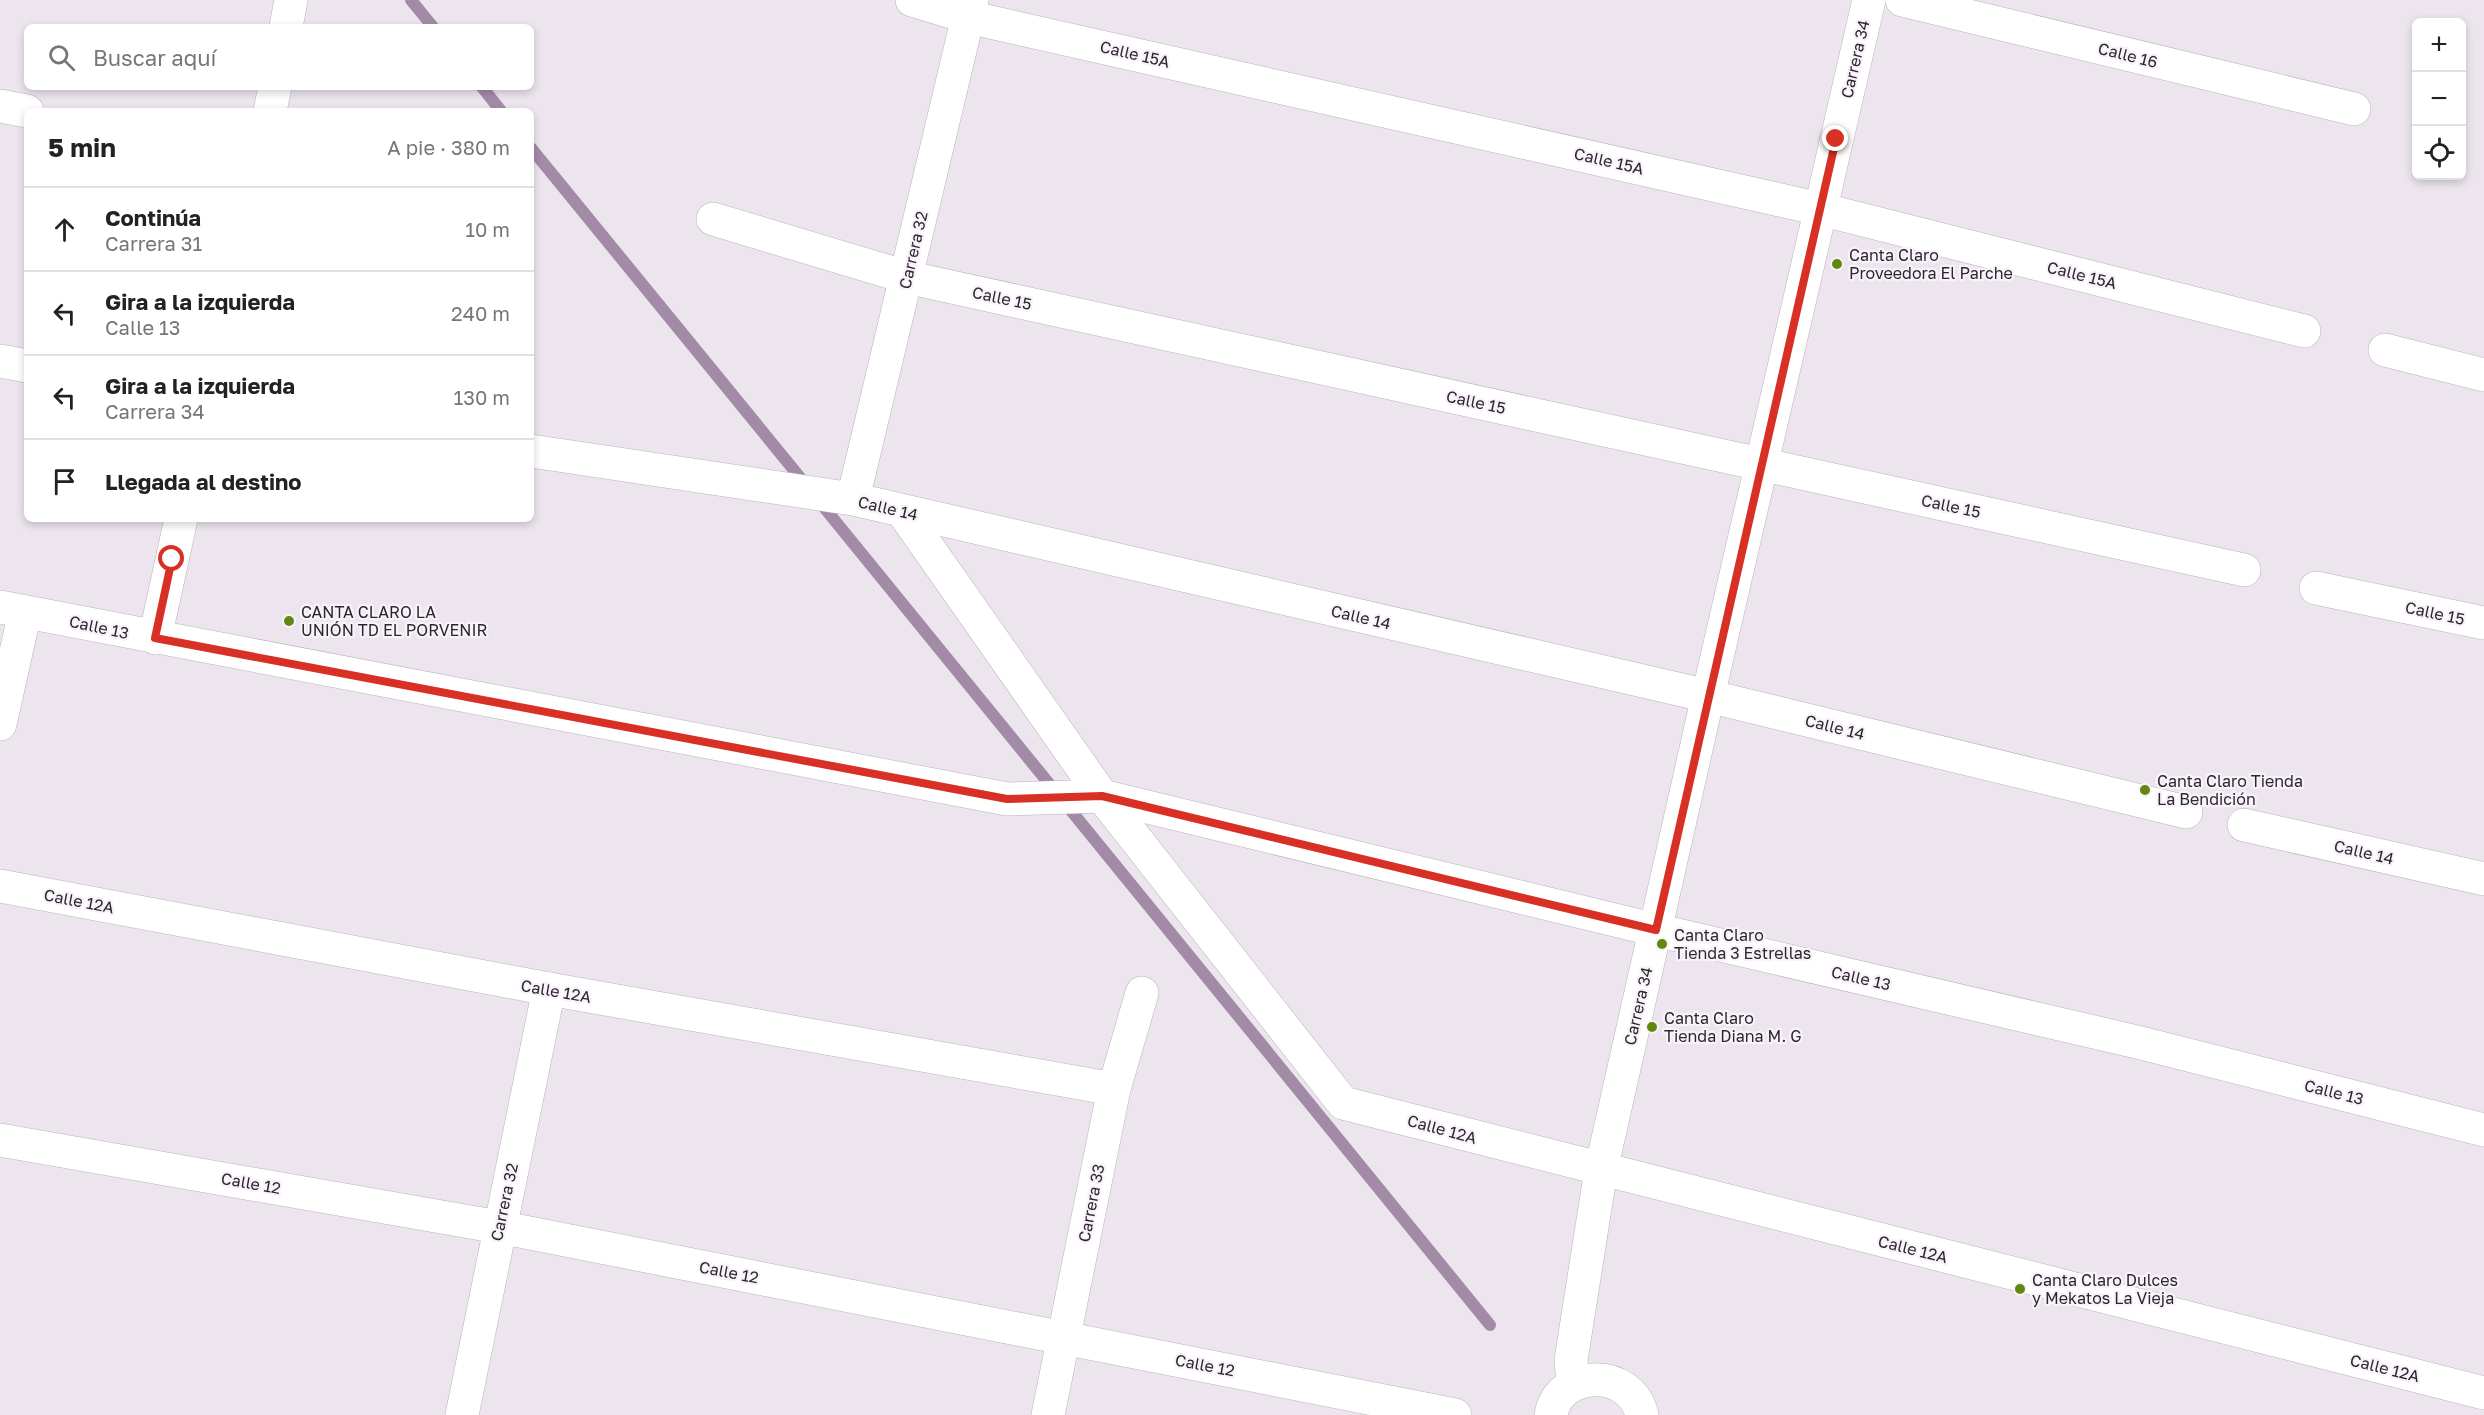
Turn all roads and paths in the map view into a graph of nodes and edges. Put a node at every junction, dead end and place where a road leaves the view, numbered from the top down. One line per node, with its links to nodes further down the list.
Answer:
1 (291, 0): 6 (street)
2 (912, 0): 5 (street, Calle 15A)
3 (1869, 0): 12 (street, Carrera 34)
4 (1902, 0): 10 (street, Calle 16)
5 (970, 8): 12 (street, Calle 15A); 14 (street, Carrera 32)
6 (287, 24)
7 (274, 90): 9 (street)
8 (0, 106): 11 (street)
9 (271, 108)
10 (2354, 109)
11 (24, 110)
12 (1820, 209): 15 (street, Calle 15A); 21 (street, Carrera 34)
13 (713, 219): 14 (street, Calle 15)
14 (906, 277): 21 (street, Calle 15); 22 (street, Carrera 32)
15 (2304, 331)
16 (2385, 350): 19 (street)
17 (0, 361): 18 (street)
18 (24, 365)
19 (2484, 375)
20 (534, 451): 22 (street, Calle 14)
21 (1762, 465): 25 (street, Calle 15); 30 (street, Carrera 34)
22 (842, 498): 23 (street, Calle 14)
23 (903, 512): 30 (street, Calle 14); 32 (street)
24 (180, 522): 29 (street)
25 (2244, 570)
26 (2316, 588): 28 (street, Calle 15)
27 (12, 609): 29 (street, Calle 13); 31 (street)
28 (2484, 623)
29 (155, 638): 32 (street, Calle 13)
30 (1707, 696): 33 (street, Calle 14); 37 (street, Carrera 34)
31 (0, 724)
32 (1092, 796): 37 (street, Calle 13); 43 (street, Calle 12A)
33 (2186, 812)
34 (2244, 825): 35 (street, Calle 14)
35 (2484, 879)
36 (0, 886): 38 (street, Calle 12A)
37 (1656, 930): 41 (street, Calle 13); 43 (street, Carrera 34)
38 (549, 989): 40 (street, Calle 12A); 44 (street, Carrera 32)
39 (1142, 993): 40 (street, Carrera 33)
40 (1114, 1089): 45 (street, Carrera 33)
41 (2484, 1130)
42 (0, 1140): 44 (street, Calle 12)
43 (1602, 1170): 46 (street, Carrera 34); 47 (street, Calle 12A)
44 (499, 1227): 45 (street, Calle 12); 48 (street, Carrera 32)
45 (1064, 1337): 49 (street, Carrera 33); 50 (street, Calle 12)
46 (1573, 1384): 51 (street); 52 (street)
47 (2484, 1393)
48 (462, 1415)
49 (1048, 1415)
50 (1455, 1415)
51 (1551, 1415)
52 (1642, 1415)

